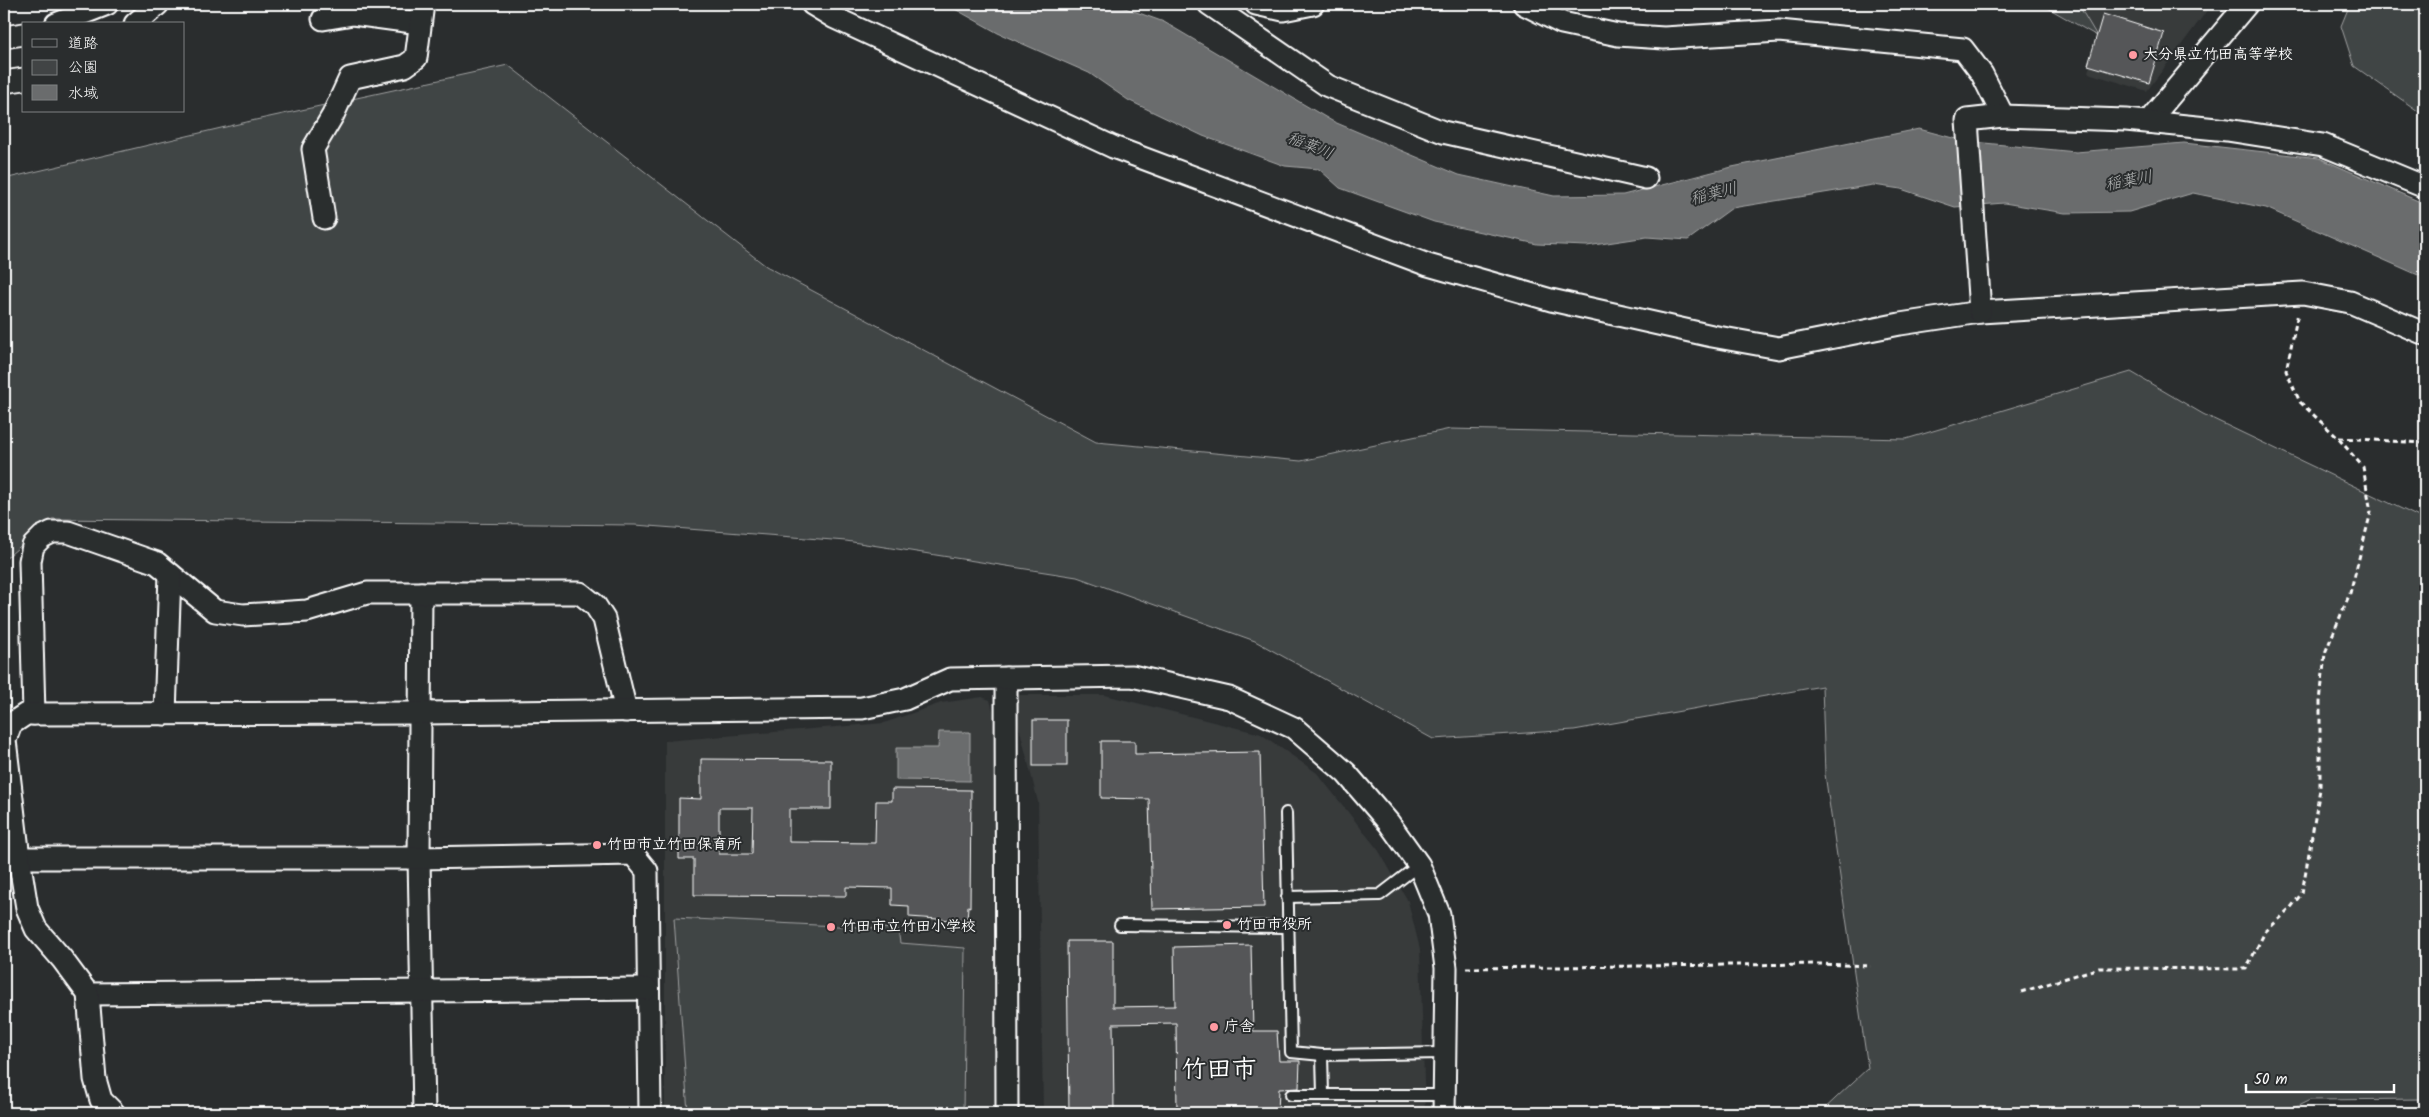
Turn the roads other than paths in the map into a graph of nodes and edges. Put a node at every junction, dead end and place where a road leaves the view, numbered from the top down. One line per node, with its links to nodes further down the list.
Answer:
1 (106, 4): 11 (street)
2 (158, 4): 12 (street)
3 (812, 4): 22 (street)
4 (1209, 4): 19 (street)
5 (1256, 4): 6 (street)
6 (1313, 4)
7 (1521, 4): 17 (street)
8 (2246, 4): 18 (street)
9 (422, 14): 10 (street); 21 (street)
10 (323, 19)
11 (61, 22)
12 (137, 22)
13 (22, 34): 14 (street)
14 (4, 37)
15 (22, 78): 16 (street)
16 (4, 82)
17 (2003, 116): 18 (street); 22 (street)
18 (2148, 122): 20 (street)
19 (1646, 178)
20 (2425, 187)
21 (324, 218)
22 (1979, 306): 23 (street)
23 (2425, 334)
24 (170, 574): 25 (street); 29 (street); 30 (street)
25 (421, 593): 27 (street); 28 (street)
26 (1006, 678): 27 (street); 35 (street); 50 (street)
27 (626, 711): 28 (street)
28 (422, 713): 30 (street); 34 (street)
29 (34, 714): 30 (street); 31 (street)
30 (165, 714)
31 (5, 747): 33 (street)
32 (1286, 813): 36 (lane)
33 (13, 848): 34 (street); 41 (street)
34 (419, 858): 39 (street); 40 (street)
35 (1418, 865): 36 (lane); 42 (street)
36 (1288, 897): 38 (lane)
37 (1120, 925): 38 (lane)
38 (1288, 928): 43 (lane)
39 (647, 989): 40 (street); 49 (street)
40 (422, 991): 41 (street); 48 (street)
41 (88, 994): 47 (street)
42 (1443, 1053): 43 (lane); 46 (street)
43 (1322, 1055): 44 (lane)
44 (1322, 1094): 45 (lane); 46 (lane)
45 (1291, 1095)
46 (1444, 1104)
47 (114, 1113)
48 (424, 1113)
49 (650, 1113)
50 (1007, 1113)

